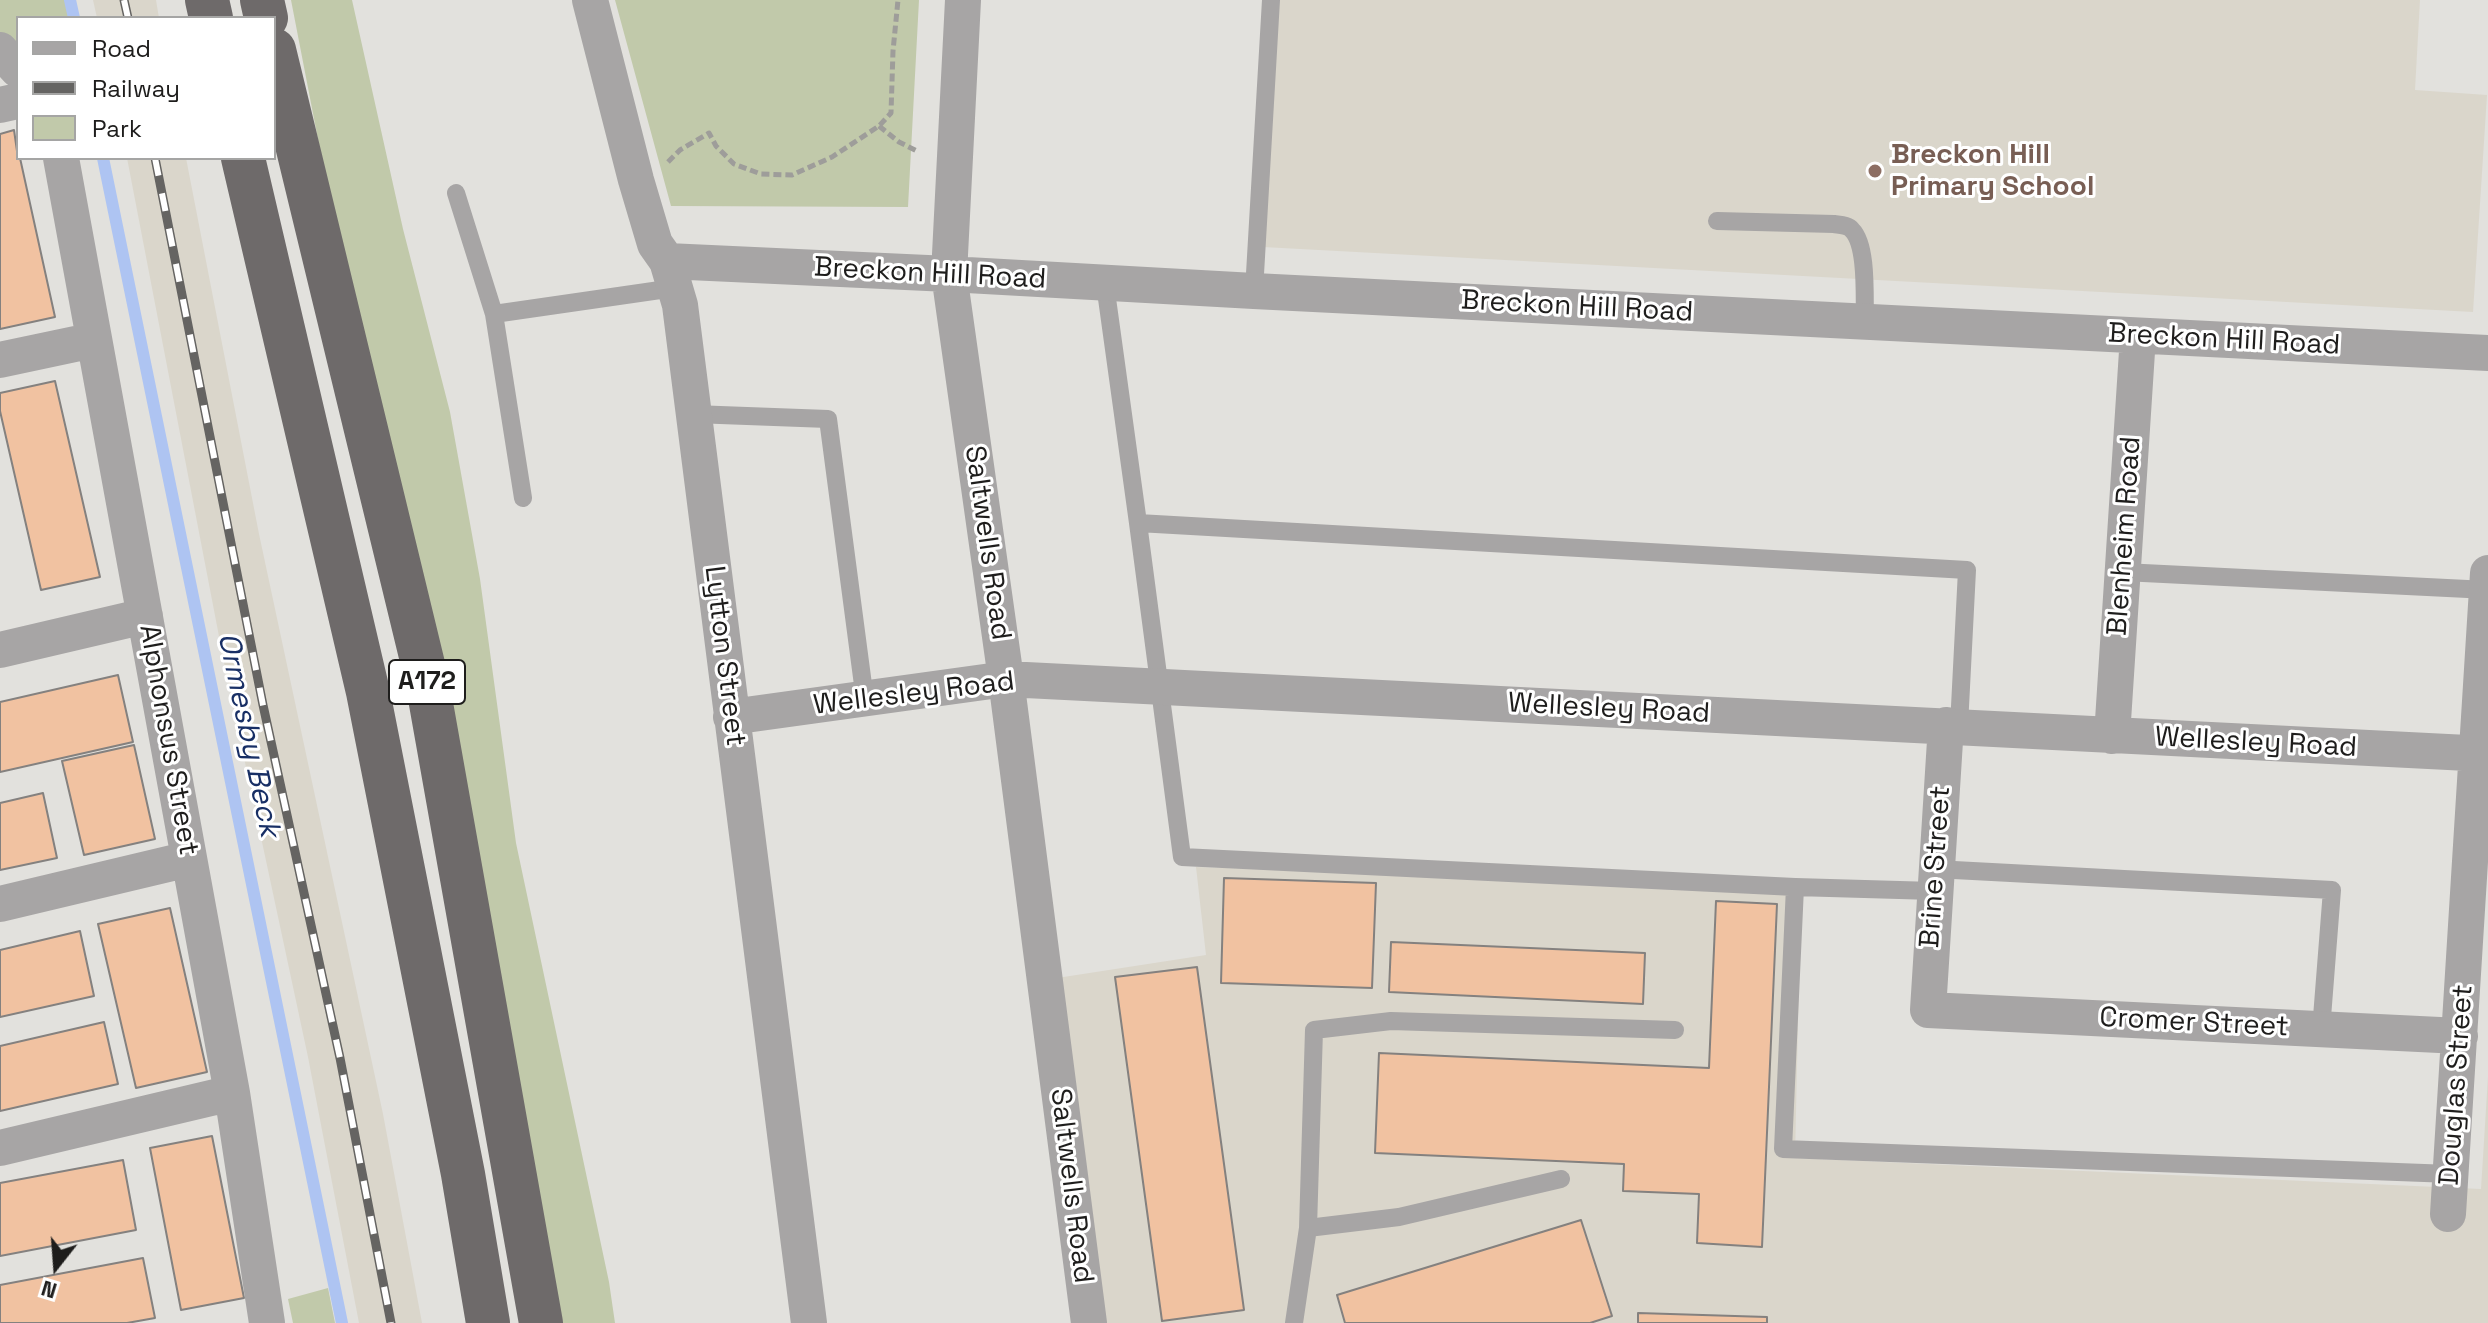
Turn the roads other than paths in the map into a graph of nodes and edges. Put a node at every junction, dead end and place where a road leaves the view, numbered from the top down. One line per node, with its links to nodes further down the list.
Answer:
1 (590, 0): 11 (street, Lytton Street)
2 (963, 0): 12 (street, Saltwells Road)
3 (1271, 0): 14 (lane)
4 (0, 50): 6 (street)
5 (276, 58): 51 (highway, A172)
6 (16, 68)
7 (61, 160): 18 (street, Alphonsus Street)
8 (243, 160): 50 (highway, A172)
9 (456, 193): 15 (lane)
10 (1717, 221): 16 (lane)
11 (670, 274): 12 (street, Breckon Hill Road); 15 (lane); 21 (street, Lytton Street)
12 (949, 274): 13 (street, Breckon Hill Road); 28 (street, Saltwells Road)
13 (1105, 284): 14 (street, Breckon Hill Road); 23 (lane)
14 (1254, 291): 16 (street, Breckon Hill Road)
15 (494, 314): 22 (lane)
16 (1865, 321): 17 (street, Breckon Hill Road)
17 (2138, 336): 19 (street, Breckon Hill Road); 24 (street, Blenheim Road)
18 (94, 340): 20 (street); 26 (street, Alphonsus Street)
19 (2488, 353)
20 (0, 360)
21 (693, 414): 30 (lane); 31 (street, Lytton Street)
22 (523, 498)
23 (1138, 523): 29 (lane); 32 (lane)
24 (2123, 572): 25 (lane); 33 (street, Blenheim Road)
25 (2488, 585): 34 (street, Douglas Street)
26 (145, 616): 27 (street); 35 (street, Alphonsus Street)
27 (0, 650)
28 (1006, 679): 29 (street, Wellesley Road); 30 (street, Wellesley Road); 53 (street, Saltwells Road)
29 (1161, 687): 32 (street, Wellesley Road); 37 (lane)
30 (865, 700): 31 (street, Wellesley Road)
31 (731, 717): 52 (street, Lytton Street)
32 (1952, 726): 33 (street, Wellesley Road); 36 (street, Brine Street)
33 (2112, 736): 34 (street, Wellesley Road)
34 (2483, 754): 42 (street, Douglas Street)
35 (189, 859): 38 (street); 43 (street, Alphonsus Street)
36 (1935, 880): 37 (lane); 39 (street, Brine Street); 41 (lane)
37 (1795, 887): 45 (lane)
38 (0, 904)
39 (1928, 1010): 41 (street, Cromer Street)
40 (1675, 1030): 48 (lane)
41 (2321, 1030): 42 (street, Cromer Street)
42 (2460, 1036): 45 (street, Douglas Street)
43 (232, 1093): 44 (street); 49 (street, Alphonsus Street)
44 (0, 1148)
45 (2451, 1174): 47 (street, Douglas Street)
46 (1561, 1179): 48 (lane)
47 (2448, 1214)
48 (1308, 1228): 54 (lane)
49 (267, 1323)
50 (488, 1323)
51 (541, 1323)
52 (809, 1323)
53 (1089, 1323)
54 (1294, 1323)

